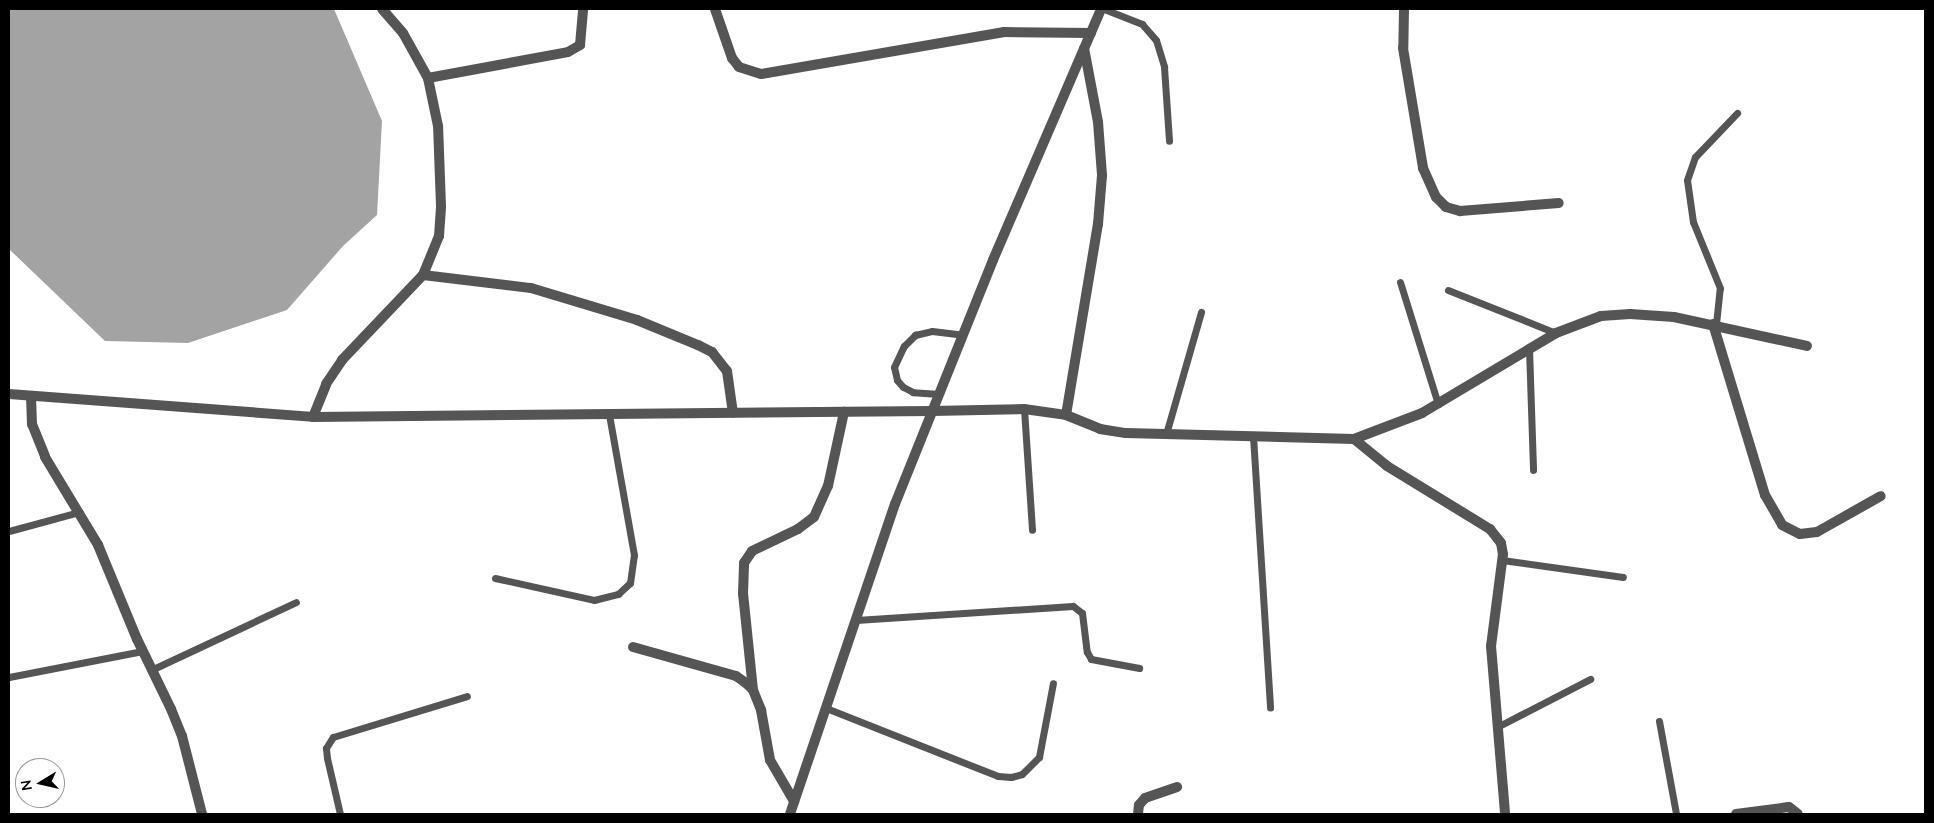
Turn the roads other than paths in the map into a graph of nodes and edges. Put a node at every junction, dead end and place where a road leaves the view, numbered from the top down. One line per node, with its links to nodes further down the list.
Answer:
1 (382, 9): 8 (street)
2 (583, 9): 8 (street)
3 (715, 9): 6 (street)
4 (1103, 9): 6 (street); 10 (lane)
5 (1404, 9): 11 (street)
6 (1090, 33): 7 (street)
7 (1084, 48): 18 (street); 30 (street)
8 (428, 78): 12 (street)
9 (1737, 113): 16 (lane)
10 (1169, 141)
11 (1559, 203)
12 (423, 275): 28 (street); 31 (street)
13 (1400, 282): 24 (lane)
14 (1448, 290): 17 (lane)
15 (1202, 312): 32 (lane)
16 (1715, 324): 17 (street); 19 (street); 36 (street)
17 (1556, 333): 20 (street)
18 (963, 335): 22 (street); 22 (lane)
19 (1807, 346)
20 (1529, 348): 24 (street); 35 (lane)
21 (9, 394): 23 (street)
22 (939, 394): 27 (street)
23 (31, 396): 31 (street); 37 (street)
24 (1438, 404): 34 (street)
25 (1024, 409): 27 (street); 30 (street); 38 (lane)
26 (844, 412): 27 (street); 28 (street); 52 (street)
27 (932, 412): 44 (street)
28 (733, 413): 29 (street)
29 (609, 414): 31 (street); 42 (lane)
30 (1066, 415): 32 (street)
31 (313, 416)
32 (1166, 434): 33 (street)
33 (1253, 436): 34 (street); 54 (lane)
34 (1354, 439): 40 (street)
35 (1533, 470)
36 (1881, 496)
37 (79, 512): 39 (lane); 46 (street)
38 (1032, 530)
39 (9, 531)
40 (1502, 560): 41 (lane); 57 (street)
41 (1623, 577)
42 (495, 578)
43 (296, 602): 48 (lane)
44 (856, 620): 47 (lane); 55 (street)
45 (633, 647): 52 (street)
46 (143, 651): 48 (street); 49 (lane)
47 (1139, 668)
48 (151, 670): 60 (street)
49 (9, 677)
50 (1590, 678): 57 (lane)
51 (1053, 683): 55 (lane)
52 (753, 690): 59 (street)
53 (467, 696): 61 (lane)
54 (1270, 706)
55 (826, 708): 59 (street)
56 (1659, 721): 65 (lane)
57 (1498, 727): 64 (street)
58 (1176, 787): 63 (street)
59 (794, 801): 62 (street)
60 (202, 814)
61 (340, 814)
62 (790, 814)
63 (1138, 814)
64 (1505, 814)
65 (1676, 814)
66 (1736, 814): 67 (street)
67 (1798, 814)

